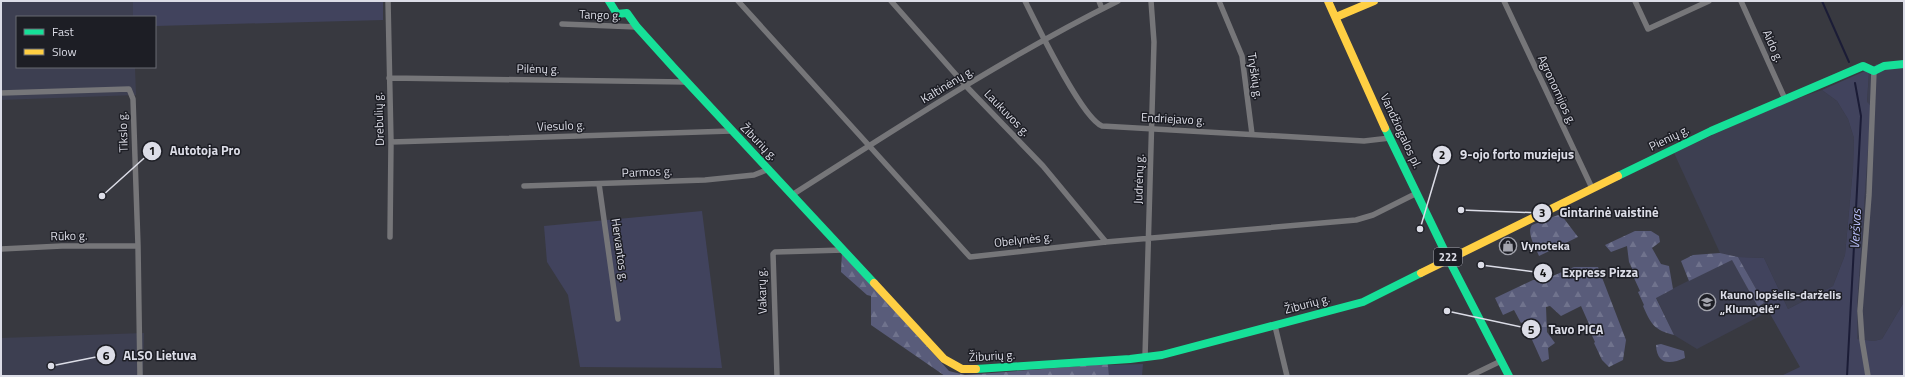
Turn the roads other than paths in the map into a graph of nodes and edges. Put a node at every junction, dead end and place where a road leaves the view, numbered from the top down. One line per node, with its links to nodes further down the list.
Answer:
1 (388, 1): 23 (street, Drebulių g.)
2 (610, 1): 19 (street, Žiburių g.)
3 (738, 1): 33 (street, Obelynės g.)
4 (891, 1): 25 (street, Laukuvos g.)
5 (1025, 1): 20 (street, Endriejavo g.)
6 (1099, 1): 16 (street)
7 (1118, 1): 16 (street, Kaltinėnų g.)
8 (1151, 1): 28 (street, Judrėnų g.)
9 (1219, 1): 30 (street, Tryškių g.)
10 (1328, 1): 17 (street, Vandžiogalos pl. / 222)
11 (1374, 1): 17 (street)
12 (1504, 1): 37 (street, Agronomijos g.)
13 (1635, 1): 14 (street)
14 (1709, 1)
15 (1741, 1): 27 (street, Aido g.)
16 (1102, 9): 20 (street, Kaltinėnų g.)
17 (1336, 17): 31 (street, Vandžiogalos pl. / 222)
18 (562, 24): 19 (street, Tango g.)
19 (637, 27): 24 (street, Žiburių g.)
20 (1044, 40): 25 (street, Kaltinėnų g.); 28 (street, Endriejavo g.)
21 (1904, 64): 22 (street, Pienių g.)
22 (1874, 71): 27 (street, Pienių g.); 56 (street)
23 (389, 78): 24 (street, Pilėnų g.); 32 (street, Drebulių g.)
24 (686, 82): 29 (street, Žiburių g.)
25 (966, 86): 33 (street, Kaltinėnų g.); 42 (street, Laukuvos g.)
26 (1, 93): 43 (street, Tikslo g.)
27 (1786, 99): 37 (street, Pienių g.)
28 (1152, 129): 30 (street, Endriejavo g.); 41 (street, Judrėnų g.)
29 (732, 132): 32 (street, Viesulo g.); 34 (street, Žiburių g.)
30 (1252, 134): 31 (street, Endriejavo g.)
31 (1390, 138): 38 (street, Vandžiogalos pl. / 222)
32 (391, 142): 40 (street, Drebulių g.)
33 (870, 145): 39 (street, Kaltinėnų g.); 42 (street, Obelynės g.)
34 (769, 169): 35 (street, Parmos g.); 39 (street, Žiburių g.)
35 (600, 184): 36 (street, Parmos g.); 47 (street, Hervantos g.)
36 (524, 186)
37 (1592, 188): 46 (street, Pienių g.)
38 (1417, 193): 41 (street, Obelynės g.); 46 (street, Vandžiogalos pl. / 222)
39 (792, 195): 45 (street, Žiburių g.)
40 (390, 237)
41 (1148, 239): 42 (street, Obelynės g.); 49 (street, Judrėnų g.)
42 (1106, 242)
43 (138, 246): 44 (street, Rūko g.); 51 (street, Tikslo g.)
44 (1, 249)
45 (844, 250): 49 (street, Žiburių g.); 52 (street, Vakarų g.)
46 (1449, 260): 48 (street, Žiburių g.); 50 (street, Vandžiogalos pl. / 222)
47 (618, 320)
48 (1275, 326): 49 (street, Žiburių g.); 53 (street)
49 (1145, 357)
50 (1501, 361): 54 (street); 55 (street, Vandžiogalos pl. / 222)
51 (140, 376)
52 (777, 376)
53 (1287, 376)
54 (1470, 376)
55 (1509, 376)
56 (1868, 376)

